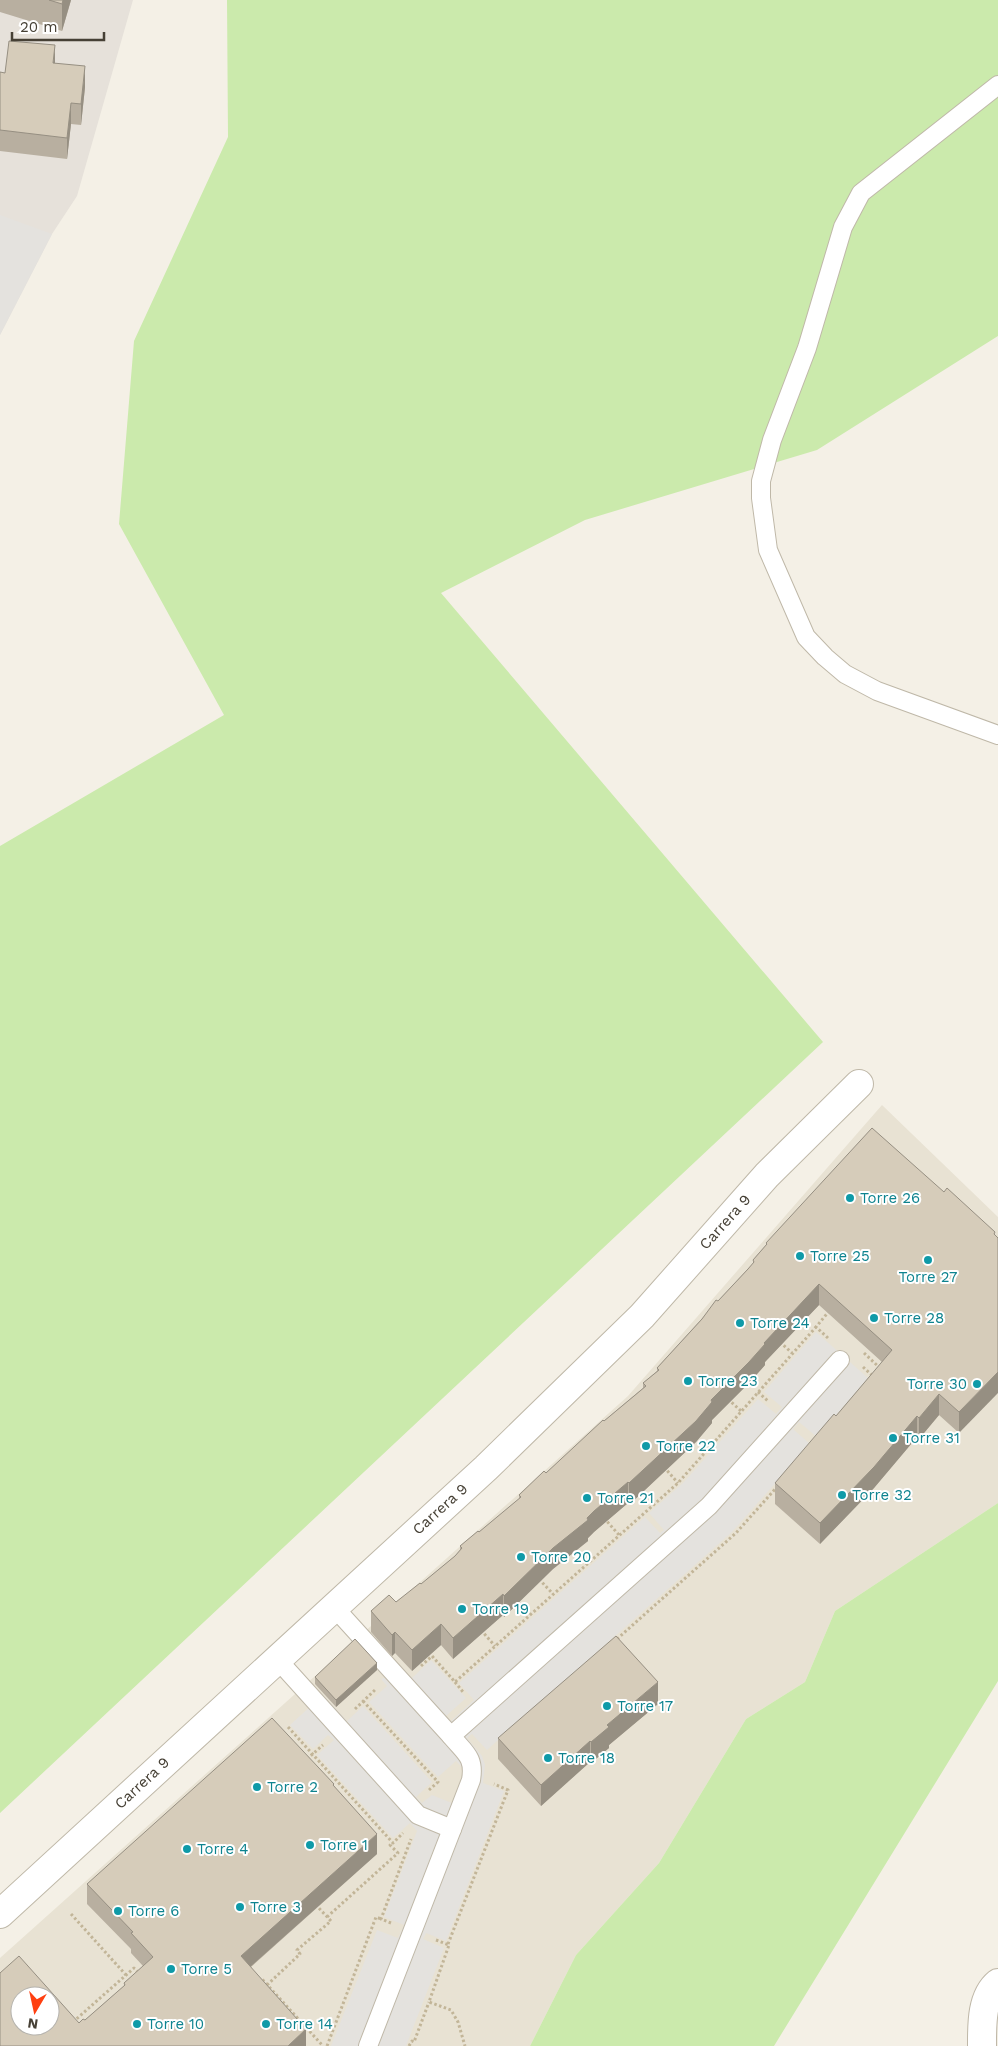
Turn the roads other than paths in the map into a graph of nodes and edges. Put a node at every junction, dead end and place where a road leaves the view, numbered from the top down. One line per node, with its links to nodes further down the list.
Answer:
1 (998, 85): 2 (lane)
2 (998, 734)
3 (859, 1084): 5 (street, Carrera 9)
4 (840, 1360): 7 (lane)
5 (334, 1607): 6 (street, Carrera 9); 7 (lane)
6 (277, 1659): 8 (lane); 9 (street, Carrera 9)
7 (451, 1736): 8 (lane)
8 (452, 1829): 11 (lane)
9 (0, 1914)
10 (998, 1983): 12 (street)
11 (368, 2046)
12 (982, 2046)

